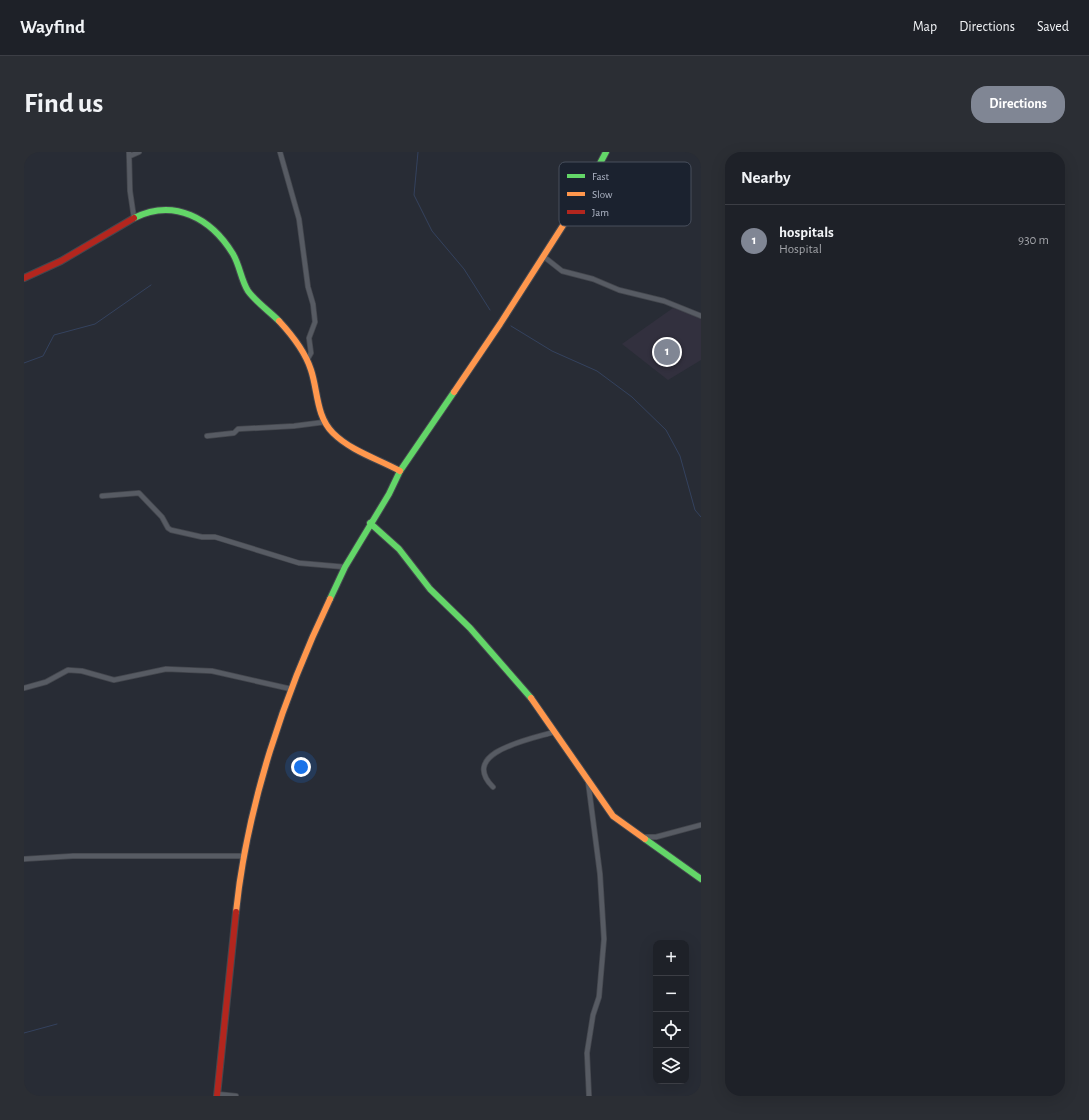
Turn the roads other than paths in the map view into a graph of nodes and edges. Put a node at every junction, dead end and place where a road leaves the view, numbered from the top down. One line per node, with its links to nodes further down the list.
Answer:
1 (139, 152): 5 (street)
2 (280, 152): 6 (street)
3 (284, 152): 6 (street)
4 (606, 152): 7 (main road)
5 (130, 154): 8 (street)
6 (282, 157): 13 (street)
7 (600, 162)
8 (134, 218): 11 (main road); 13 (main road)
9 (562, 226): 10 (main road)
10 (543, 256): 12 (street); 16 (main road)
11 (24, 278)
12 (701, 316)
13 (307, 360): 14 (main road)
14 (325, 422): 15 (street); 16 (main road)
15 (207, 436)
16 (400, 471): 18 (main road)
17 (102, 496): 19 (street)
18 (370, 523): 19 (main road); 22 (main road)
19 (345, 567): 21 (main road)
20 (24, 688): 21 (street)
21 (291, 689): 27 (main road)
22 (554, 732): 23 (main road); 24 (street)
23 (588, 781): 26 (main road); 32 (street)
24 (493, 787)
25 (701, 825): 26 (street)
26 (642, 837): 29 (main road)
27 (244, 856): 28 (street); 30 (main road)
28 (24, 859)
29 (701, 879)
30 (217, 1095): 31 (street)
31 (236, 1096)
32 (589, 1096)

